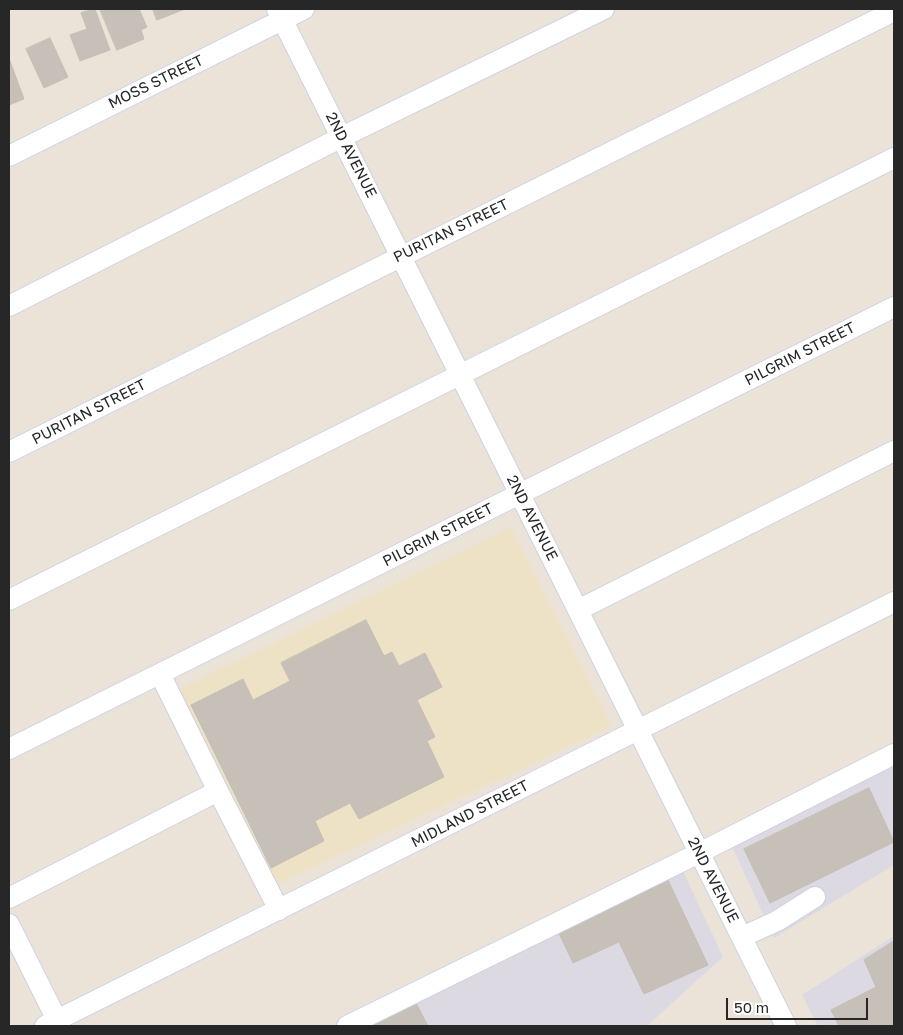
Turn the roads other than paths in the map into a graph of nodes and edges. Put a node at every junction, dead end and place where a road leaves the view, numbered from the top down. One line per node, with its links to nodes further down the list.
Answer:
1 (304, 9): 4 (street, MOSS STREET)
2 (604, 9): 5 (street)
3 (894, 11): 8 (street, PURITAN STREET)
4 (280, 14): 5 (street, 2ND AVENUE); 6 (street, MOSS STREET)
5 (342, 137): 8 (street, 2ND AVENUE); 9 (street)
6 (9, 156)
7 (894, 158): 11 (street)
8 (401, 256): 11 (street, 2ND AVENUE); 13 (street, PURITAN STREET)
9 (9, 306)
10 (894, 307): 14 (street, PILGRIM STREET)
11 (460, 374): 14 (street, 2ND AVENUE); 15 (street)
12 (894, 451): 17 (street)
13 (9, 452)
14 (520, 494): 17 (street, 2ND AVENUE); 18 (street, PILGRIM STREET)
15 (9, 600)
16 (894, 602): 19 (street, MIDLAND STREET)
17 (578, 610): 19 (street, 2ND AVENUE)
18 (160, 674): 20 (street, PILGRIM STREET); 22 (street)
19 (638, 730): 23 (street, 2ND AVENUE); 26 (street, MIDLAND STREET)
20 (9, 749)
21 (894, 754): 23 (street)
22 (218, 791): 25 (street); 26 (street)
23 (699, 853): 28 (street, 2ND AVENUE); 30 (street)
24 (815, 897): 28 (street)
25 (9, 898)
26 (279, 910): 29 (street, MIDLAND STREET)
27 (9, 924): 29 (street)
28 (742, 937): 31 (street, 2ND AVENUE)
29 (54, 1024)
30 (347, 1026)
31 (786, 1026)

